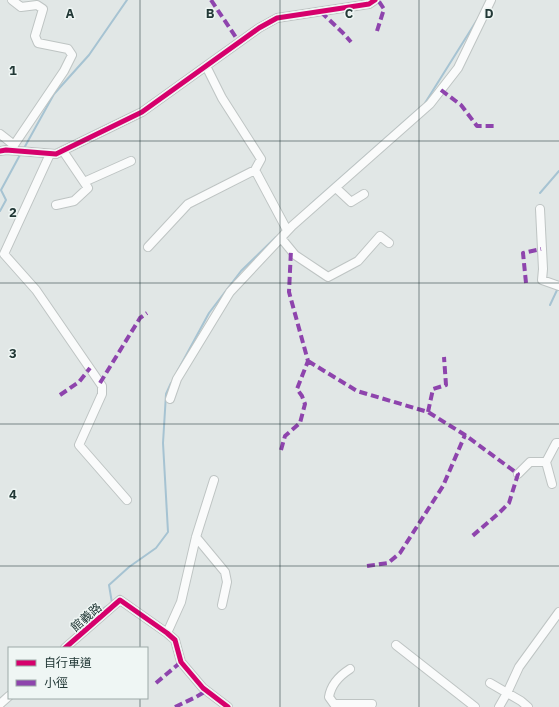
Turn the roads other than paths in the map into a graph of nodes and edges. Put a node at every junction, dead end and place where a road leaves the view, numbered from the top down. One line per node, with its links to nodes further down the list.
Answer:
1 (12, 0): 7 (street)
2 (375, 0): 4 (street)
3 (491, 0): 14 (street)
4 (206, 66): 9 (street); 12 (street)
5 (0, 134): 7 (street)
6 (0, 141): 7 (street)
7 (16, 149): 8 (street); 10 (street)
8 (0, 151)
9 (64, 151): 10 (street); 13 (street)
10 (50, 154): 29 (street)
11 (131, 161): 13 (street)
12 (255, 170): 18 (street); 21 (street)
13 (84, 182): 16 (street)
14 (336, 188): 15 (street); 18 (street)
15 (364, 194)
16 (56, 205)
17 (540, 210): 22 (street)
18 (287, 230): 19 (street)
19 (281, 238): 20 (street); 23 (street)
20 (389, 244)
21 (148, 247)
22 (559, 286)
23 (170, 399)
24 (559, 443): 25 (street)
25 (546, 462): 26 (street); 28 (street)
26 (518, 474)
27 (214, 480): 30 (street)
28 (552, 484)
29 (127, 500)
30 (196, 537): 31 (street); 33 (street)
31 (222, 605)
32 (559, 612): 38 (street)
33 (167, 633): 35 (street, 館義路); 43 (street)
34 (396, 645): 44 (street)
35 (66, 647)
36 (350, 669): 42 (street)
37 (490, 683): 38 (street)
38 (507, 693): 45 (street); 46 (street)
39 (8, 697): 40 (street)
40 (0, 704)
41 (372, 704): 42 (street)
42 (333, 706)
43 (228, 707)
44 (475, 707)
45 (499, 707)
46 (528, 707)

